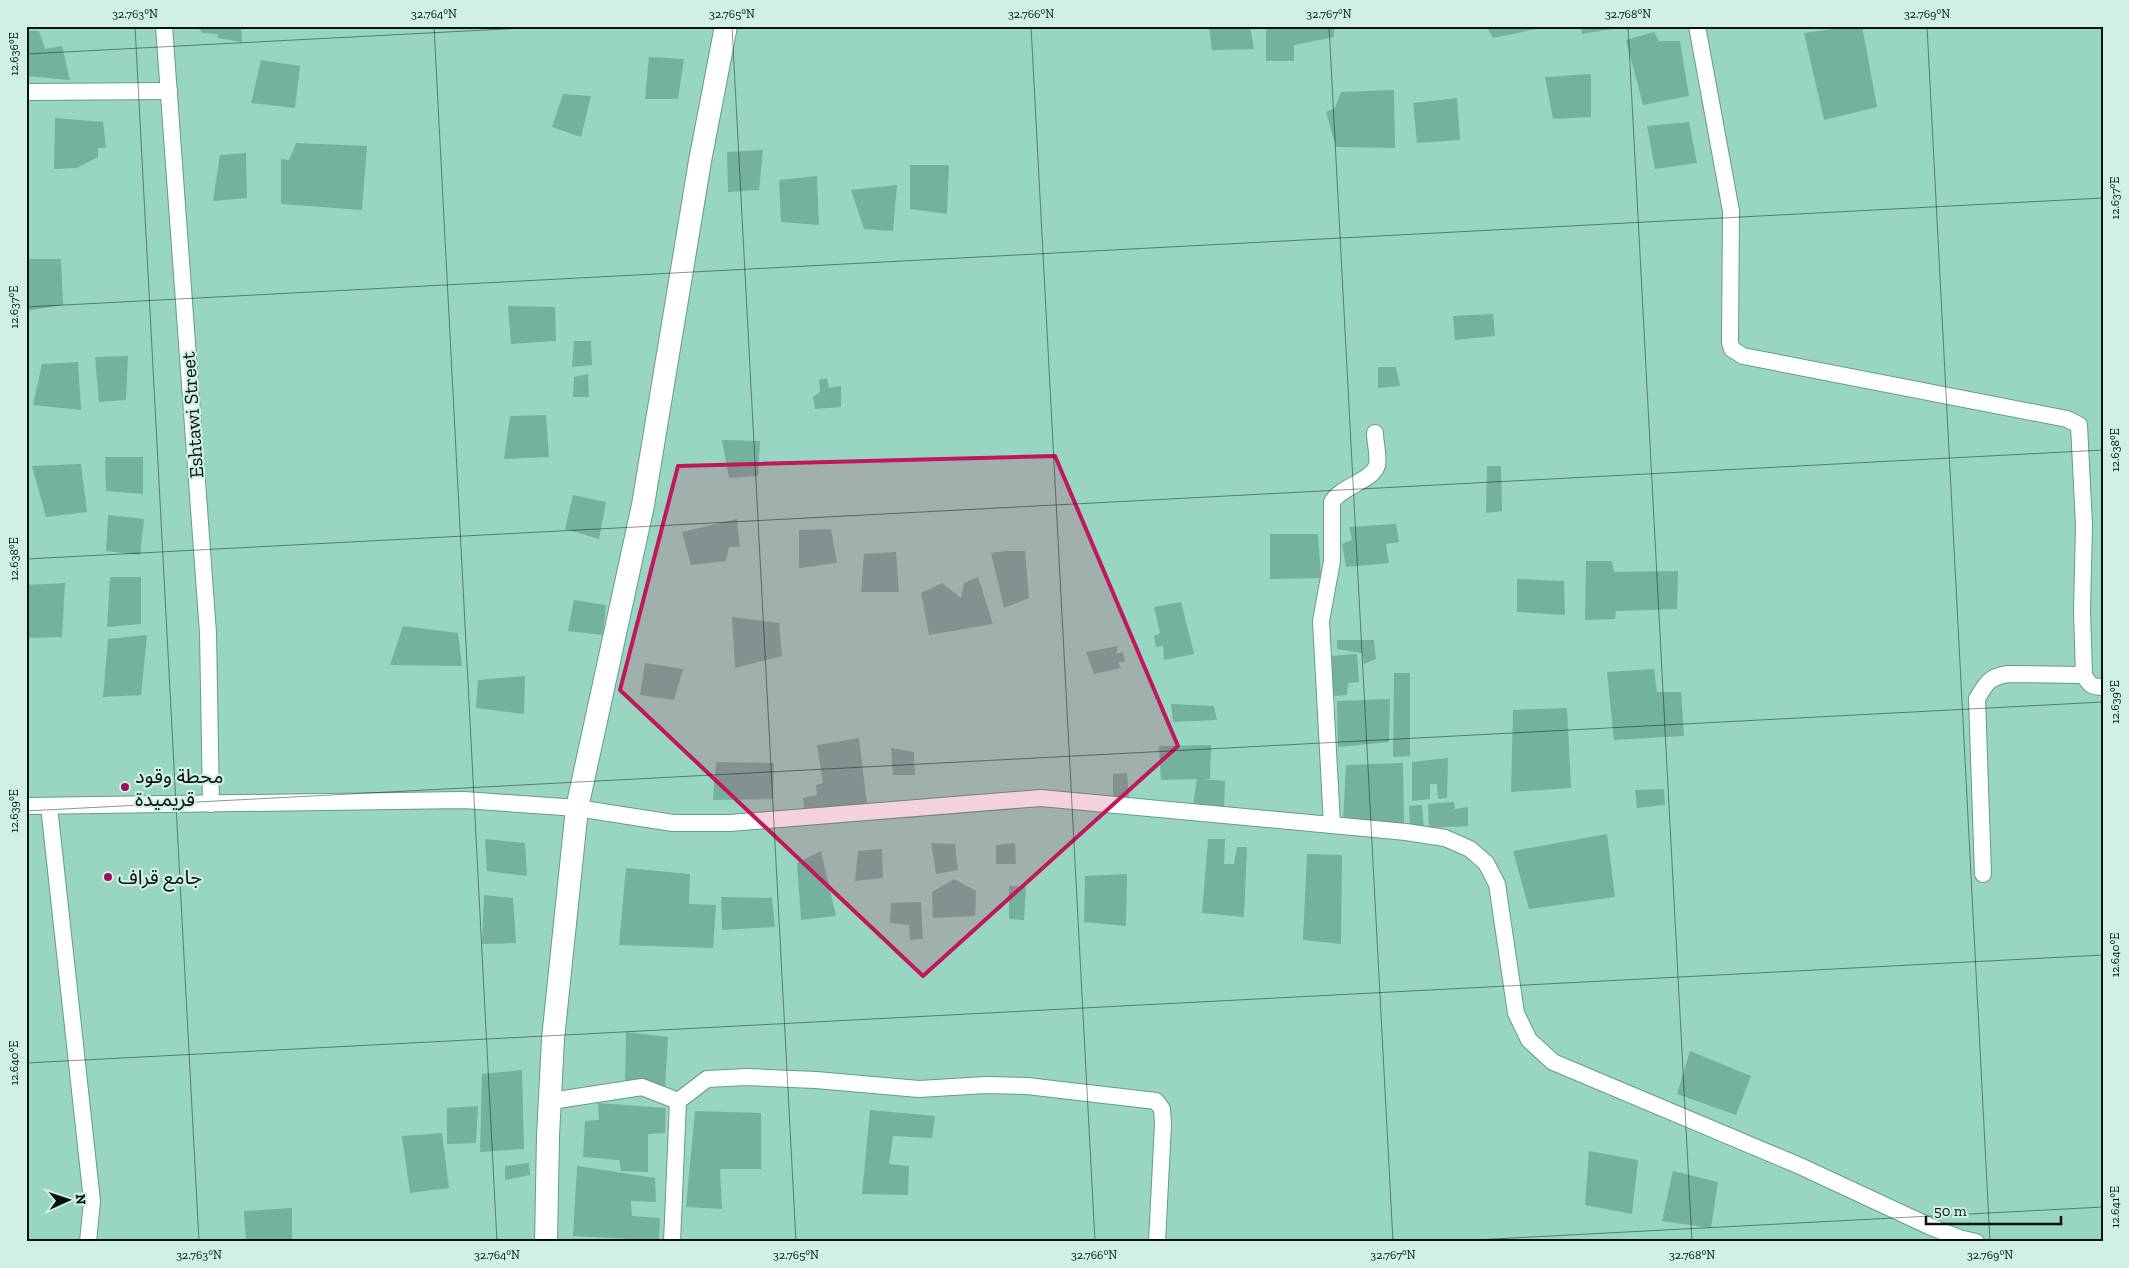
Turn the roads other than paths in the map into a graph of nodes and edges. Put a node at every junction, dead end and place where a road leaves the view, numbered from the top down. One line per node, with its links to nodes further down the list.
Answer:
1 (164, 26): 4 (street, Eshtawi Street)
2 (726, 26): 12 (street)
3 (1697, 26): 7 (street)
4 (169, 91): 5 (street); 9 (street, Eshtawi Street)
5 (26, 92)
6 (1375, 434): 13 (street)
7 (2084, 675): 8 (street); 14 (street)
8 (2103, 687)
9 (211, 804): 11 (street); 12 (street)
10 (26, 806): 11 (street)
11 (49, 806): 17 (street)
12 (577, 808): 13 (street); 15 (street)
13 (1332, 825): 21 (street)
14 (1983, 874)
15 (551, 1101): 16 (street); 18 (street)
16 (678, 1101): 19 (street); 20 (street)
17 (88, 1242)
18 (546, 1242)
19 (672, 1242)
20 (1157, 1242)
21 (1976, 1242)

